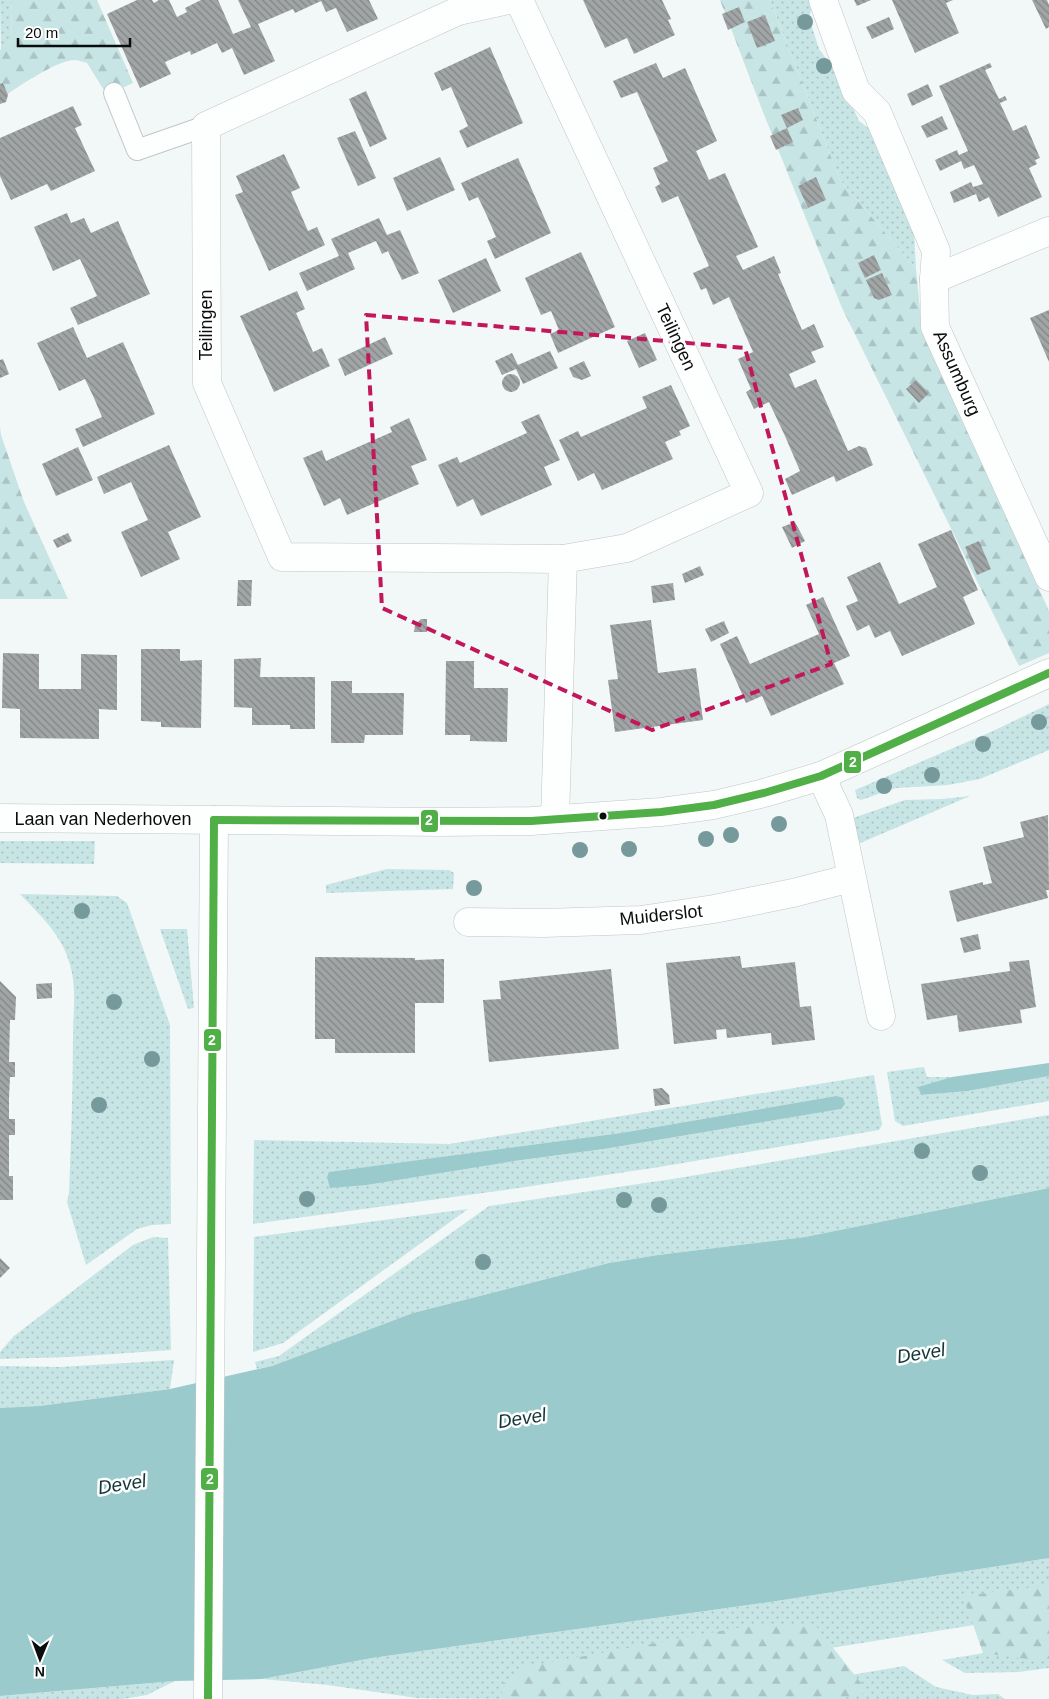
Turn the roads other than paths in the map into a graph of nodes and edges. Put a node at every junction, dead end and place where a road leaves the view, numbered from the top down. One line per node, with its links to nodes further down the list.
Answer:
1 (508, 0): 5 (street)
2 (519, 0): 8 (street, Teilingen)
3 (823, 0): 7 (street, Assumburg)
4 (114, 93): 5 (lane)
5 (206, 126): 8 (street, Teilingen)
6 (1049, 231): 7 (street)
7 (934, 279): 9 (street, Assumburg)
8 (563, 559): 13 (street)
9 (1049, 577)
10 (1049, 674): 11 (street, Laan van Nederhoven)
11 (821, 776): 13 (street, Laan van Nederhoven); 15 (street)
12 (0, 818): 14 (street, Laan van Nederhoven)
13 (555, 819): 14 (street, Laan van Nederhoven)
14 (214, 820): 18 (street)
15 (851, 878): 16 (street, Muiderslot); 17 (street)
16 (468, 922)
17 (880, 1016)
18 (208, 1699)

